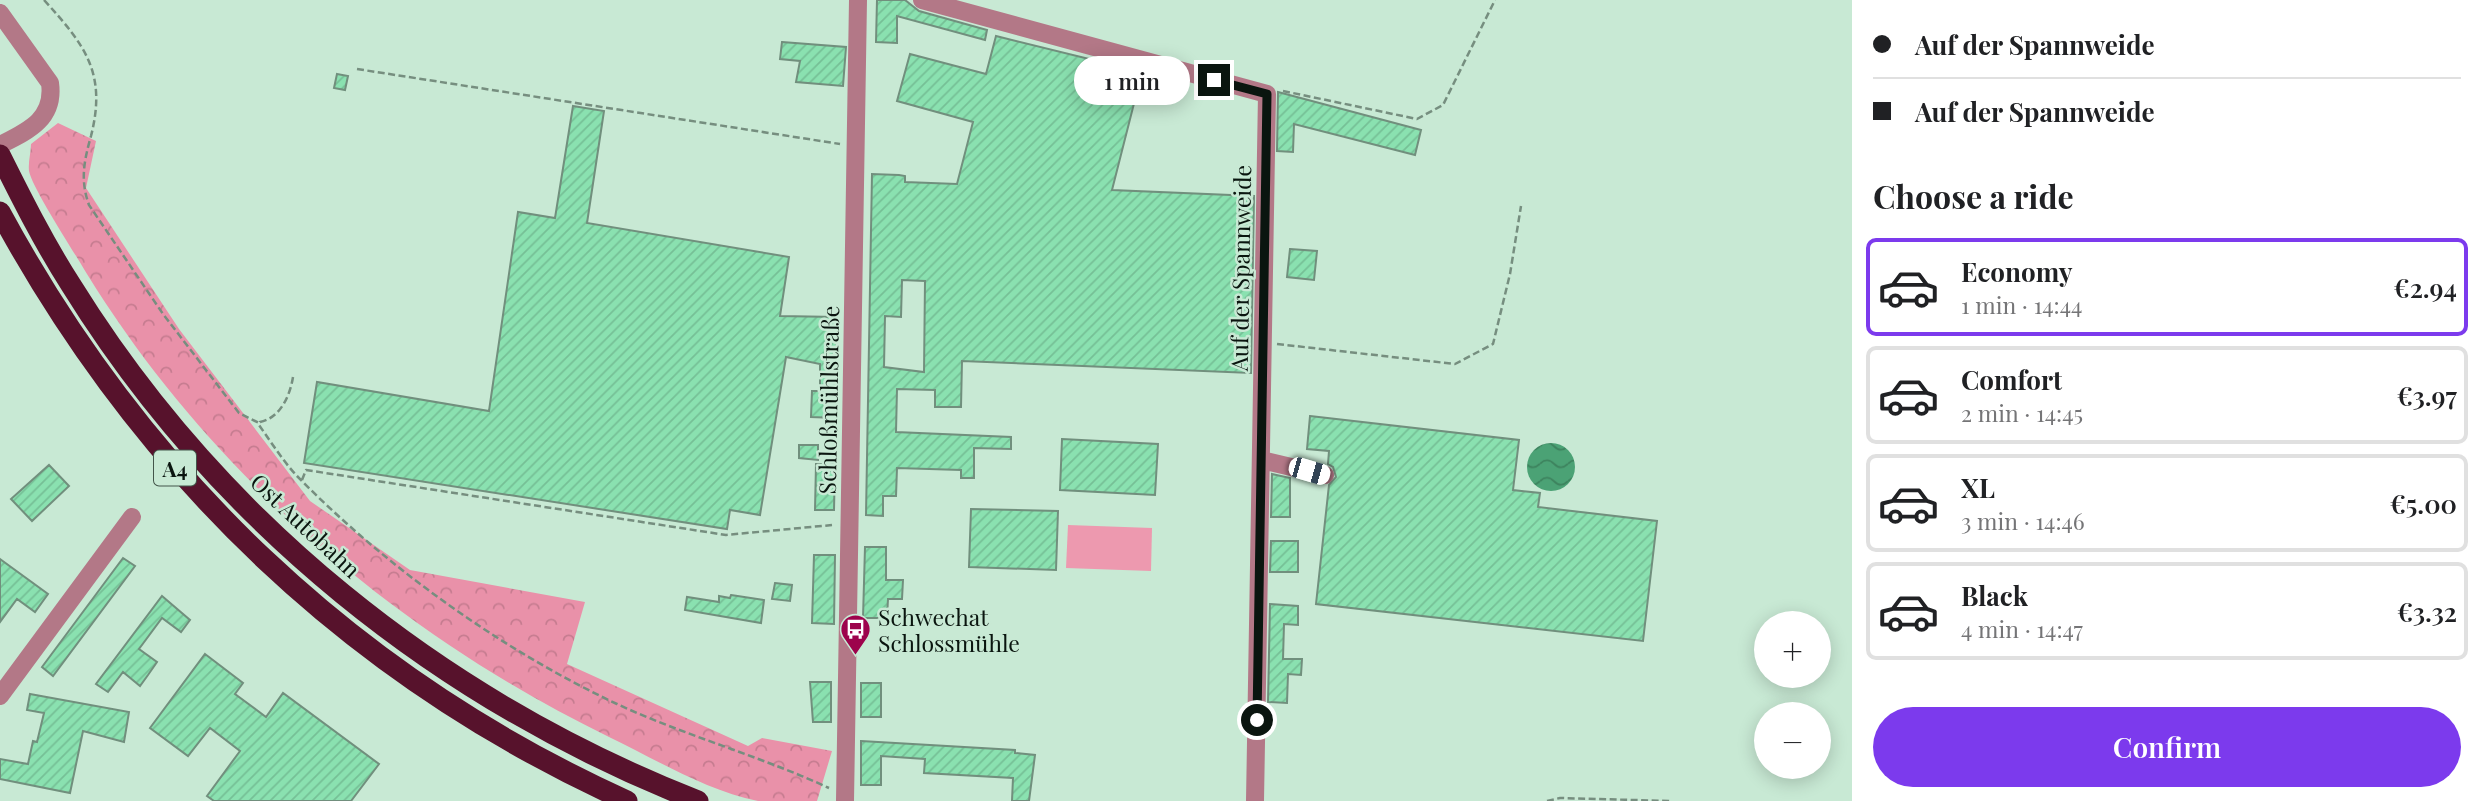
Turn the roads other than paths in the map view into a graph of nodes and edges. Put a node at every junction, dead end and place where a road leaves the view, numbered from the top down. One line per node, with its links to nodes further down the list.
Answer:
1 (858, 0): 11 (street, Schloßmühlstraße)
2 (922, 0): 7 (street, Auf der Spannweide)
3 (0, 13): 4 (street)
4 (0, 145)
5 (0, 155): 13 (highway, Ost Autobahn / A4)
6 (0, 212): 12 (highway, A4)
7 (1262, 460): 8 (street); 14 (street, Auf der Spannweide)
8 (1325, 475)
9 (132, 517): 10 (street)
10 (0, 696)
11 (845, 798)
12 (627, 801)
13 (698, 801)
14 (1255, 801)

